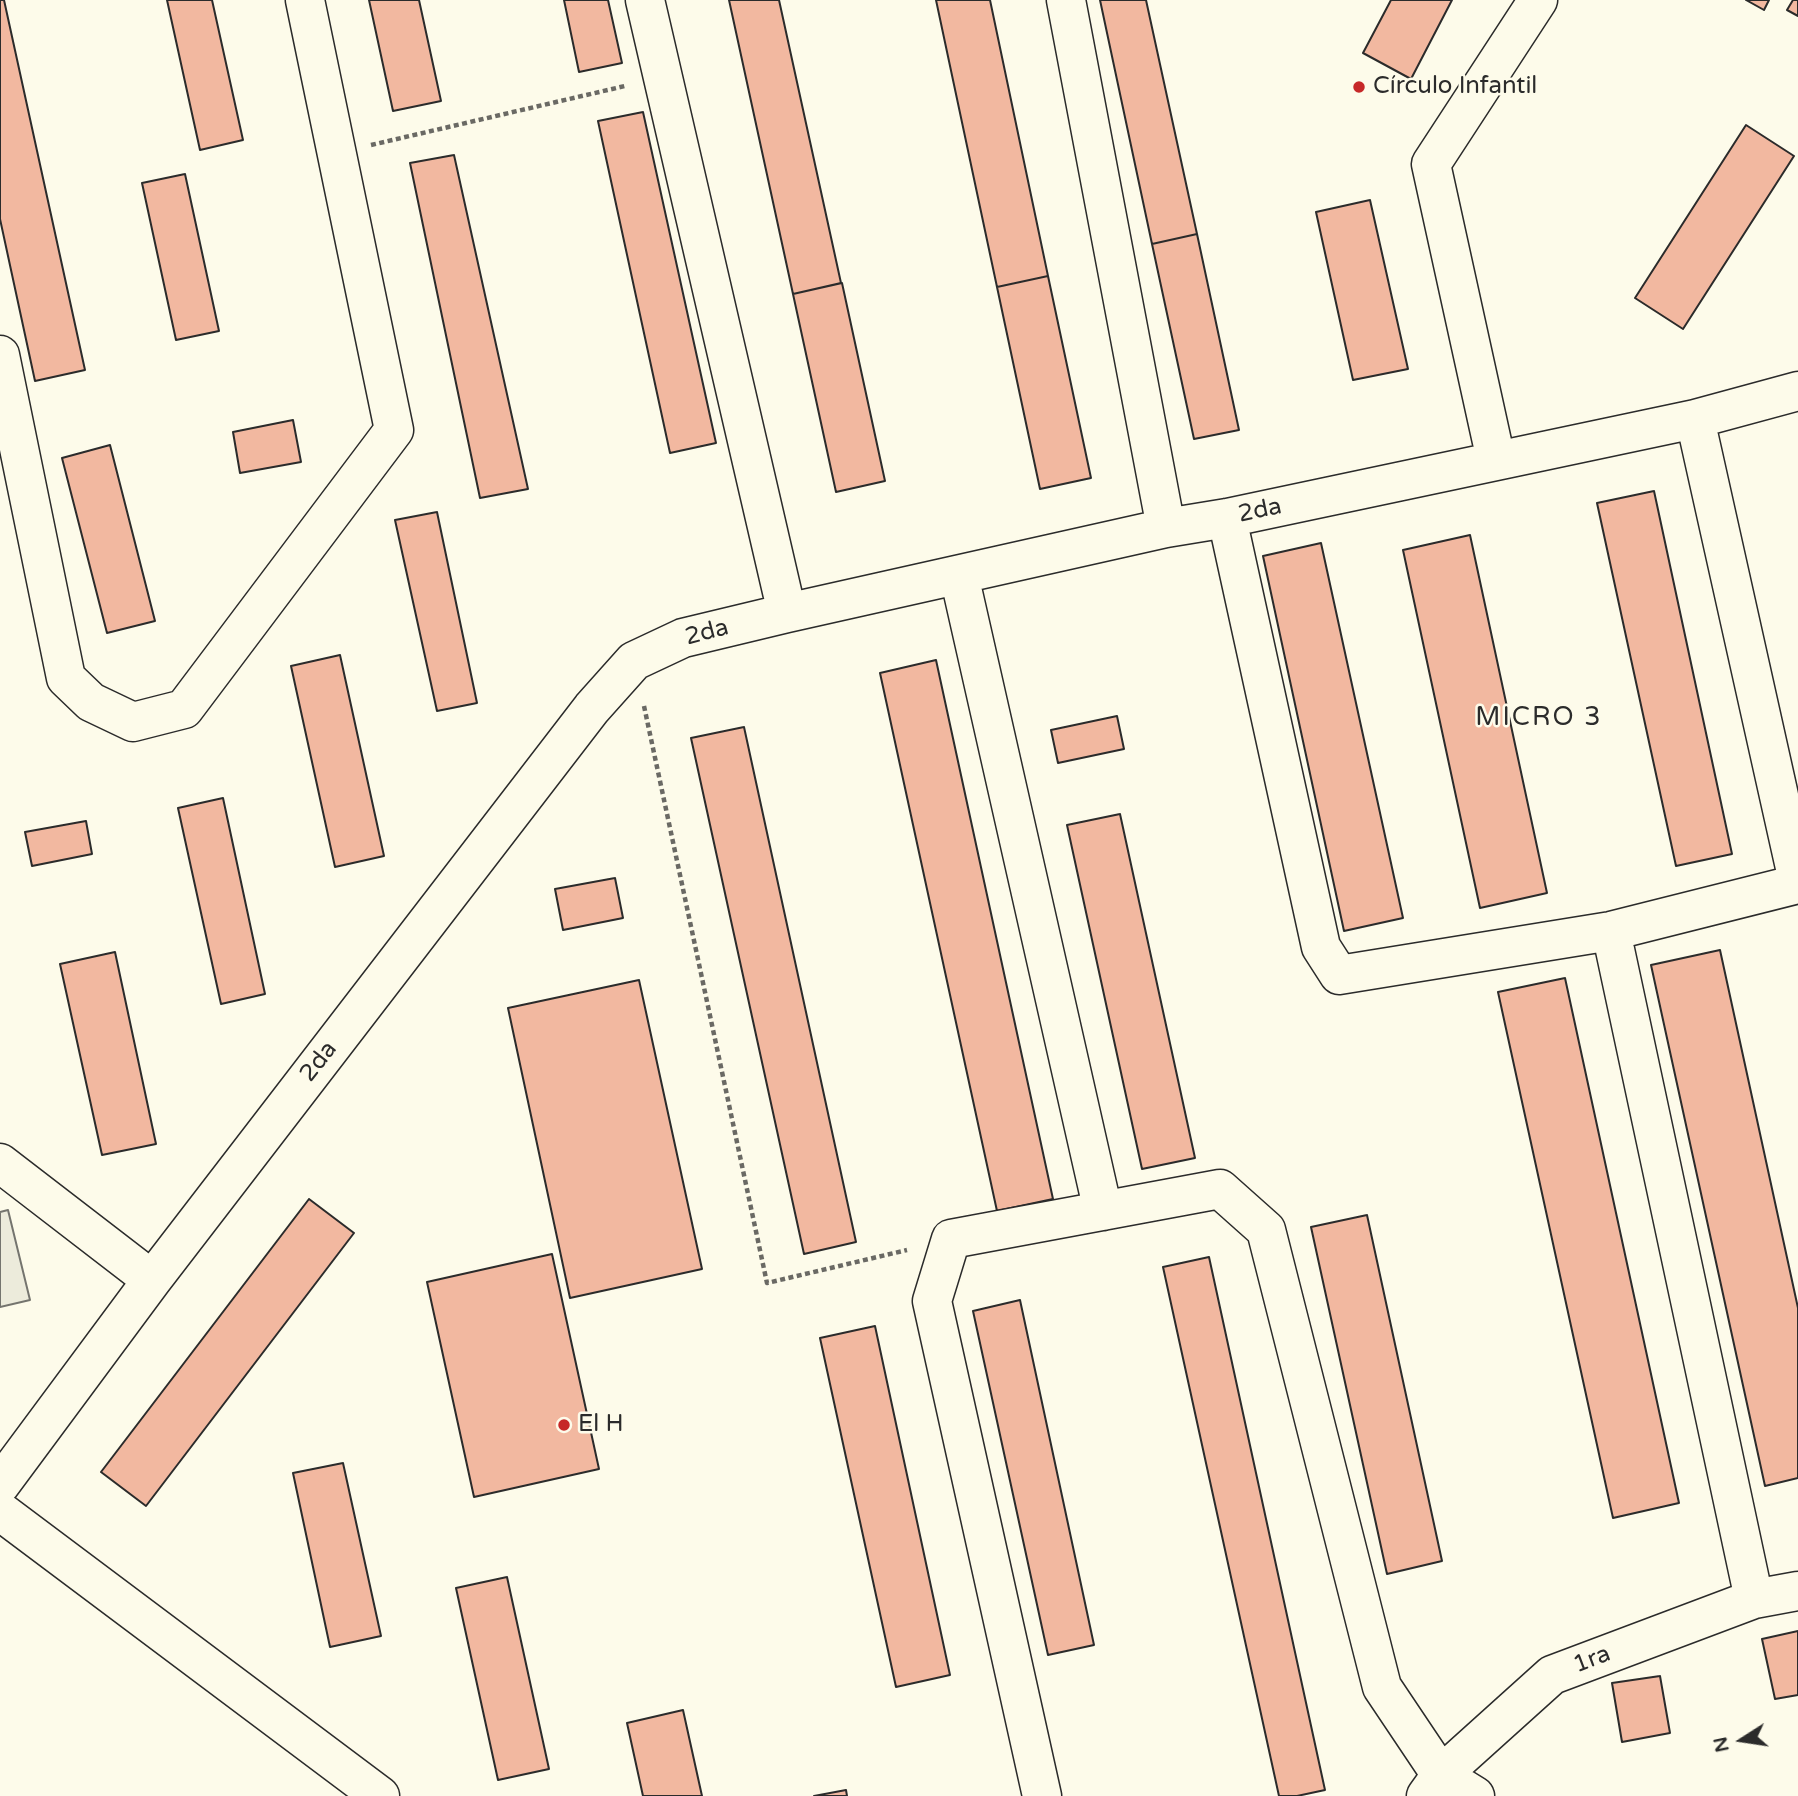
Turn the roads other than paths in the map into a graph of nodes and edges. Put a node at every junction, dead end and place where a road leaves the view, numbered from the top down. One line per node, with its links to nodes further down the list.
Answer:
1 (305, 0): 5 (street)
2 (645, 0): 12 (street)
3 (1066, 0): 10 (street)
4 (1538, 0): 8 (street)
5 (0, 355)
6 (1798, 391): 7 (street, 2da)
7 (1695, 419): 8 (street, 2da); 13 (street)
8 (1496, 460): 9 (street, 2da)
9 (1227, 518): 10 (street, 2da); 14 (street)
10 (1166, 528): 11 (street, 2da)
11 (959, 575): 12 (street, 2da); 16 (street)
12 (787, 613): 17 (street, 2da)
13 (1798, 882): 14 (street)
14 (1611, 931): 21 (street)
15 (0, 1163): 17 (street)
16 (1102, 1211): 22 (street); 24 (street)
17 (152, 1280): 18 (street, 2da)
18 (0, 1485)
19 (0, 1511): 23 (street)
20 (1798, 1591): 21 (street, 1ra)
21 (1754, 1599): 22 (street, 1ra)
22 (1434, 1785): 25 (street)
23 (380, 1796)
24 (1042, 1796)
25 (1475, 1796)

